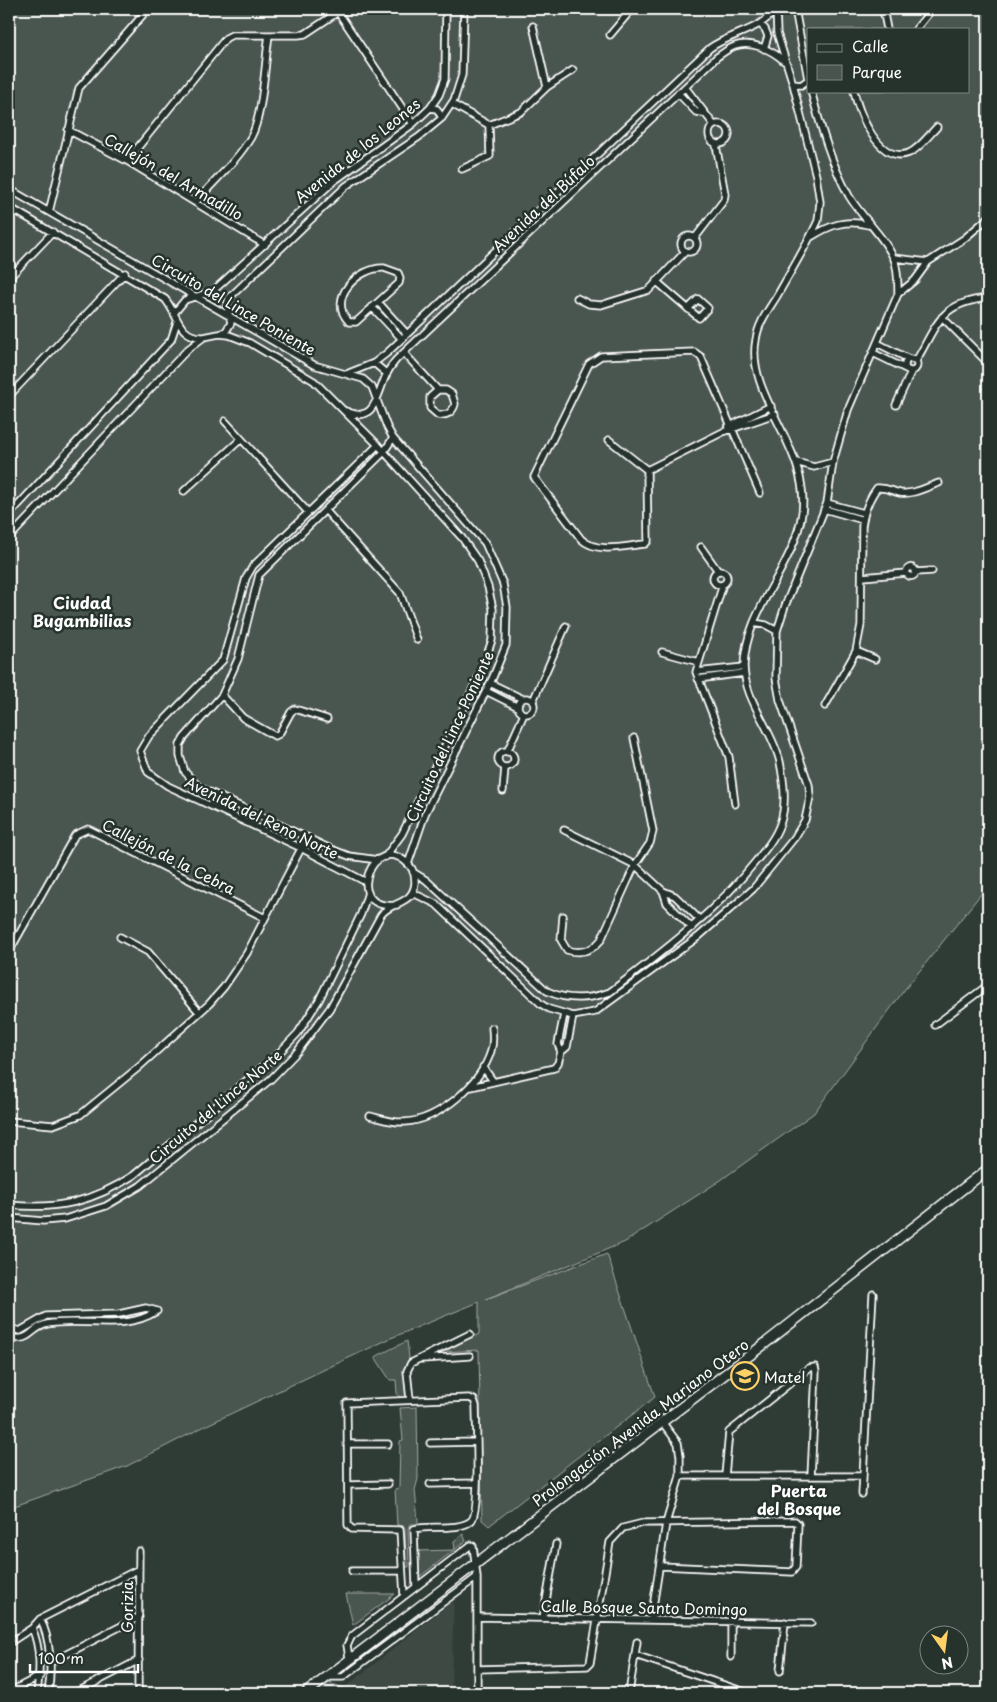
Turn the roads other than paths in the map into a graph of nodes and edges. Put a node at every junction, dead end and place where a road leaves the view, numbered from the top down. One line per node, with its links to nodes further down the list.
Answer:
1 (148, 9): 36 (street)
2 (446, 9): 29 (street, Avenida de los Leones)
3 (464, 9): 28 (street, Avenida de los Leones)
4 (632, 9): 15 (street)
5 (776, 9): 10 (street, Avenida del Búfalo); 18 (street)
6 (795, 9): 17 (street)
7 (883, 9): 12 (street)
8 (932, 9): 13 (street)
9 (337, 11): 14 (street); 32 (street)
10 (760, 24): 16 (street); 44 (street, Avenida del Búfalo)
11 (533, 26): 24 (street)
12 (887, 28)
13 (917, 28)
14 (269, 35): 38 (street); 41 (street)
15 (610, 35)
16 (764, 49): 18 (street, Avenida del Búfalo); 23 (street, Avenida del Búfalo)
17 (806, 58): 20 (street)
18 (785, 62): 22 (street)
19 (573, 70): 24 (street)
20 (807, 70)
21 (807, 81): 22 (street)
22 (793, 84): 49 (street)
23 (685, 87): 27 (street, Avenida del Búfalo); 30 (street)
24 (547, 88): 34 (street)
25 (811, 92): 47 (street)
26 (854, 92): 35 (street)
27 (678, 93): 30 (street); 46 (street, Avenida del Búfalo)
28 (452, 104): 31 (street, Avenida de los Leones); 34 (street)
29 (430, 108): 31 (street); 32 (street, Avenida de los Leones)
30 (703, 113): 33 (street)
31 (442, 118): 66 (street, Avenida de los Leones)
32 (413, 124): 51 (street, Avenida de los Leones)
33 (714, 125): 37 (street); 37 (street)
34 (489, 126): 39 (street)
35 (937, 127)
36 (68, 130): 38 (street, Callejón del Armadillo); 43 (street)
37 (716, 144): 50 (street)
38 (127, 161): 41 (street, Callejón del Armadillo)
39 (462, 169)
40 (9, 189): 43 (street, Circuito del Lince Poniente)
41 (196, 202): 51 (street, Callejón del Armadillo)
42 (9, 208): 48 (street, Circuito del Lince Poniente)
43 (49, 212): 59 (street, Circuito del Lince Poniente)
44 (537, 213): 46 (street); 70 (street, Avenida del Búfalo)
45 (988, 218): 54 (street)
46 (544, 220): 74 (street, Avenida del Búfalo)
47 (868, 225): 49 (street); 53 (street)
48 (53, 232): 55 (street, Circuito del Lince Poniente); 56 (street)
49 (811, 237): 87 (street)
50 (695, 238): 52 (street); 52 (street)
51 (265, 244): 59 (street, Avenida de los Leones)
52 (686, 251): 57 (street)
53 (894, 258): 54 (street); 58 (street)
54 (928, 262): 58 (street)
55 (125, 274): 65 (street, Circuito del Lince Poniente); 84 (street)
56 (9, 278)
57 (656, 281): 60 (street); 64 (street)
58 (898, 294): 73 (street)
59 (196, 297): 65 (street, Avenida de los Leones); 66 (street, Circuito del Lince Poniente)
60 (577, 298)
61 (988, 298): 67 (street)
62 (378, 302): 63 (street); 63 (street); 70 (street)
63 (372, 307): 72 (street)
64 (688, 310)
65 (175, 312): 68 (street)
66 (231, 317): 69 (street, Avenida de los Leones); 81 (street, Circuito del Lince Poniente)
67 (942, 317): 77 (street); 78 (street)
68 (177, 322): 71 (street); 108 (street)
69 (220, 334): 71 (street); 88 (street, Circuito del Lince Poniente)
70 (407, 334): 72 (street, Avenida del Búfalo)
71 (204, 337): 110 (street)
72 (402, 339): 79 (street, Avenida del Búfalo)
73 (877, 343): 75 (street); 76 (street)
74 (404, 353): 82 (street, Avenida del Búfalo); 83 (street)
75 (873, 353): 80 (street); 98 (street)
76 (909, 359): 77 (street); 80 (street)
77 (916, 361): 80 (street)
78 (988, 363)
79 (374, 364): 81 (street, Avenida del Búfalo); 82 (street)
80 (908, 370): 86 (street)
81 (348, 374): 85 (street, Circuito del Lince Poniente)
82 (387, 374): 85 (street, Avenida del Búfalo)
83 (438, 390): 83 (street)
84 (9, 396)
85 (377, 402): 88 (street); 92 (street, Circuito del Lince Poniente)
86 (896, 405)
87 (771, 406): 89 (street); 91 (street)
88 (342, 408): 95 (street, Circuito del Lince Poniente)
89 (775, 414): 91 (street); 97 (street)
90 (225, 421): 93 (street)
91 (731, 428): 99 (street); 99 (street); 102 (street)
92 (393, 438): 96 (street); 127 (street, Circuito del Lince Poniente)
93 (240, 440): 101 (street); 106 (street)
94 (609, 440): 99 (street)
95 (378, 445): 96 (street, Circuito del Lince Poniente); 106 (street)
96 (383, 453): 105 (street); 146 (street, Circuito del Lince Poniente)
97 (796, 462): 98 (street); 116 (street)
98 (832, 462): 103 (street)
99 (647, 470)
100 (939, 483): 107 (street)
101 (184, 491)
102 (760, 493)
103 (827, 503): 104 (street); 107 (street)
104 (824, 509): 109 (street); 118 (street)
105 (326, 510): 119 (street); 129 (street)
106 (307, 511): 141 (street, Avenida del Reno Norte)
107 (864, 513): 109 (street)
108 (9, 515)
109 (863, 520): 114 (street)
110 (9, 538)
111 (700, 547): 113 (street)
112 (932, 570): 114 (street)
113 (718, 571): 115 (street); 115 (street)
114 (863, 577): 120 (street)
115 (723, 584): 123 (street)
116 (754, 623): 118 (street); 124 (street)
117 (566, 626): 131 (street)
118 (778, 631): 165 (street)
119 (417, 640)
120 (856, 651): 122 (street); 132 (street)
121 (662, 652): 123 (street)
122 (875, 659)
123 (699, 662): 125 (street)
124 (744, 670): 125 (street); 126 (street); 158 (street)
125 (696, 672): 126 (street)
126 (698, 679): 142 (street)
127 (490, 683): 128 (street, Circuito del Lince Poniente); 130 (street)
128 (486, 691): 133 (street); 148 (street, Circuito del Lince Poniente)
129 (222, 695): 135 (street); 140 (street, Avenida del Reno Norte)
130 (523, 699): 131 (street); 133 (street)
131 (533, 701): 134 (street)
132 (825, 706)
133 (518, 707): 134 (street)
134 (524, 714): 137 (street)
135 (327, 719)
136 (634, 738): 149 (street)
137 (507, 752): 138 (street); 138 (street)
138 (505, 767): 139 (street)
139 (503, 791)
140 (212, 793): 141 (street); 144 (street, Avenida del Reno Norte)
141 (206, 804): 145 (street, Avenida del Reno Norte)
142 (735, 804)
143 (564, 830): 149 (street)
144 (307, 837): 145 (street); 147 (street, Avenida del Reno Norte)
145 (301, 848): 151 (street, Avenida del Reno Norte); 157 (street)
146 (385, 857): 147 (street); 148 (street)
147 (378, 860): 151 (street)
148 (408, 864): 150 (street)
149 (635, 865): 152 (street); 156 (street)
150 (413, 872): 154 (street); 159 (street)
151 (366, 882): 153 (street)
152 (663, 891): 158 (street); 159 (street)
153 (368, 892): 155 (street); 175 (street, Circuito del Lince Norte)
154 (410, 896): 155 (street); 164 (street)
155 (397, 905): 176 (street, Circuito del Lince Norte)
156 (563, 916)
157 (265, 918): 161 (street, Callejón de la Cebra); 163 (street)
158 (700, 920): 159 (street)
159 (692, 928)
160 (120, 937): 163 (street)
161 (9, 952)
162 (988, 985): 166 (street)
163 (200, 1012): 173 (street)
164 (564, 1014): 165 (street); 168 (street)
165 (573, 1016): 168 (street)
166 (935, 1024)
167 (492, 1028): 169 (street)
168 (561, 1052): 170 (street)
169 (483, 1067): 170 (street); 171 (street)
170 (493, 1081): 171 (street)
171 (471, 1087): 172 (street)
172 (370, 1116)
173 (9, 1120)
174 (988, 1169): 184 (street, Prolongación Avenida Mariano Otero)
175 (9, 1205)
176 (9, 1218)
177 (873, 1294): 192 (street)
178 (9, 1328): 180 (street)
179 (470, 1334): 182 (street)
180 (9, 1337)
181 (470, 1356): 182 (street)
182 (418, 1359): 183 (street)
183 (410, 1400): 185 (street); 187 (street)
184 (662, 1422): 189 (street); 201 (street, Prolongación Avenida Mariano Otero)
185 (476, 1442): 186 (street); 193 (street)
186 (430, 1443)
187 (347, 1444): 188 (street); 196 (street)
188 (388, 1444)
189 (680, 1476): 190 (street); 198 (street)
190 (725, 1476): 191 (street); 191 (street)
191 (811, 1476): 192 (street)
192 (862, 1476): 197 (street)
193 (477, 1483): 195 (street); 207 (street)
194 (388, 1484): 196 (street)
195 (430, 1484)
196 (348, 1485): 204 (street)
197 (862, 1494)
198 (666, 1523): 202 (street); 202 (street); 213 (street)
199 (556, 1544): 212 (street)
200 (139, 1551): 203 (street, Gorizia)
201 (476, 1562): 206 (street); 207 (street); 223 (street, Prolongación Avenida Mariano Otero)
202 (661, 1566): 214 (street)
203 (139, 1569): 209 (street, Gorizia); 211 (street)
204 (402, 1571): 205 (street); 208 (street)
205 (352, 1572)
206 (477, 1577): 210 (street); 229 (street)
207 (416, 1587): 208 (street)
208 (404, 1596): 223 (street)
209 (139, 1617): 224 (street, Gorizia); 225 (street)
210 (477, 1617): 212 (street, Calle Bosque Santo Domingo); 226 (street)
211 (40, 1618): 218 (street); 225 (street)
212 (543, 1618): 213 (street, Calle Bosque Santo Domingo)
213 (596, 1618): 214 (street, Calle Bosque Santo Domingo); 226 (street)
214 (651, 1620): 215 (street, Calle Bosque Santo Domingo)
215 (731, 1621): 216 (street, Calle Bosque Santo Domingo); 222 (street)
216 (785, 1622): 217 (street, Calle Bosque Santo Domingo); 227 (street)
217 (811, 1623)
218 (32, 1628): 220 (street); 228 (street)
219 (637, 1642): 221 (street)
220 (9, 1643)
221 (635, 1655): 237 (street); 238 (street)
222 (731, 1657)
223 (349, 1658): 229 (street, Prolongación Avenida Mariano Otero)
224 (138, 1660): 233 (street); 234 (street, Gorizia)
225 (49, 1663): 232 (street)
226 (478, 1669): 236 (street)
227 (780, 1672)
228 (40, 1676): 230 (street); 231 (street)
229 (326, 1678): 235 (street, Prolongación Avenida Mariano Otero)
230 (9, 1692)
231 (37, 1693)
232 (48, 1693)
233 (75, 1693)
234 (138, 1693)
235 (306, 1693)
236 (478, 1693)
237 (629, 1693)
238 (748, 1693)

